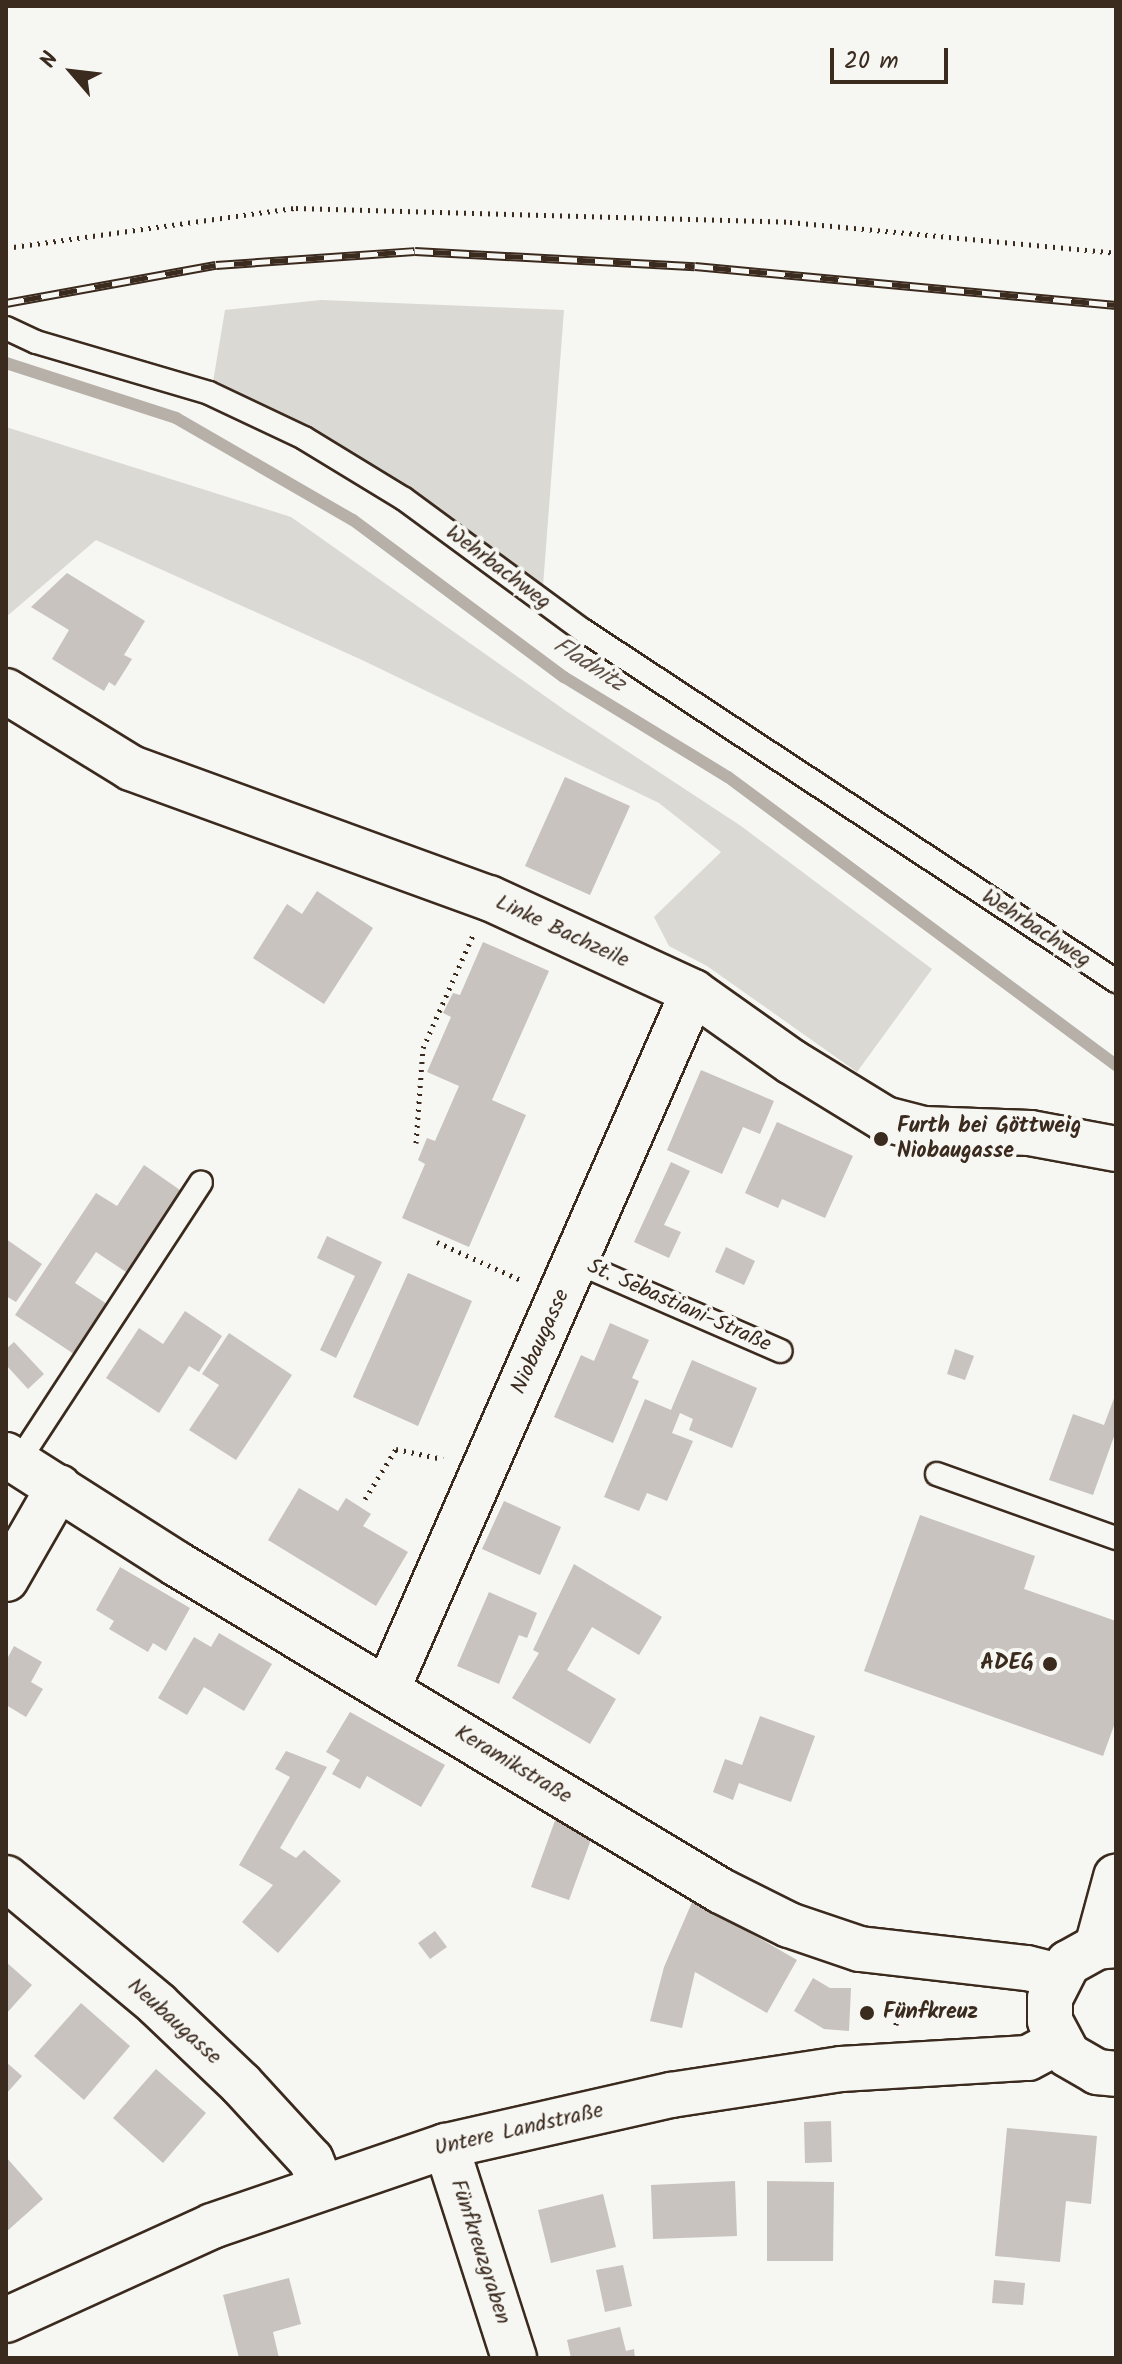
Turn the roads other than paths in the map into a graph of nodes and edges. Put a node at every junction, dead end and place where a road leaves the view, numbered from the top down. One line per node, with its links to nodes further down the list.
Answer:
1 (6, 328): 3 (lane, Wehrbachweg)
2 (6, 691): 4 (street, Linke Bachzeile)
3 (1116, 981)
4 (693, 992): 5 (street, Linke Bachzeile); 7 (street, Niobaugasse)
5 (1116, 1149)
6 (201, 1182): 9 (lane)
7 (568, 1280): 8 (lane, St. Sebastiani-Straße); 14 (street, Niobaugasse)
8 (781, 1351)
9 (12, 1459): 11 (street, Keramikstraße)
10 (937, 1474): 12 (lane)
11 (59, 1487): 13 (street); 14 (street, Keramikstraße)
12 (1116, 1538)
13 (6, 1579)
14 (387, 1690): 18 (street, Keramikstraße)
15 (1116, 1877): 17 (street)
16 (6, 1878): 22 (street, Neubaugasse)
17 (1106, 1946): 18 (street)
18 (1058, 1976): 19 (street)
19 (1058, 2042): 20 (street); 21 (street, Untere Landstraße)
20 (1116, 2074)
21 (446, 2146): 22 (street, Untere Landstraße); 24 (street, Fünfkreuzgraben)
22 (321, 2185): 23 (street, Untere Landstraße)
23 (6, 2320)
24 (514, 2358)

